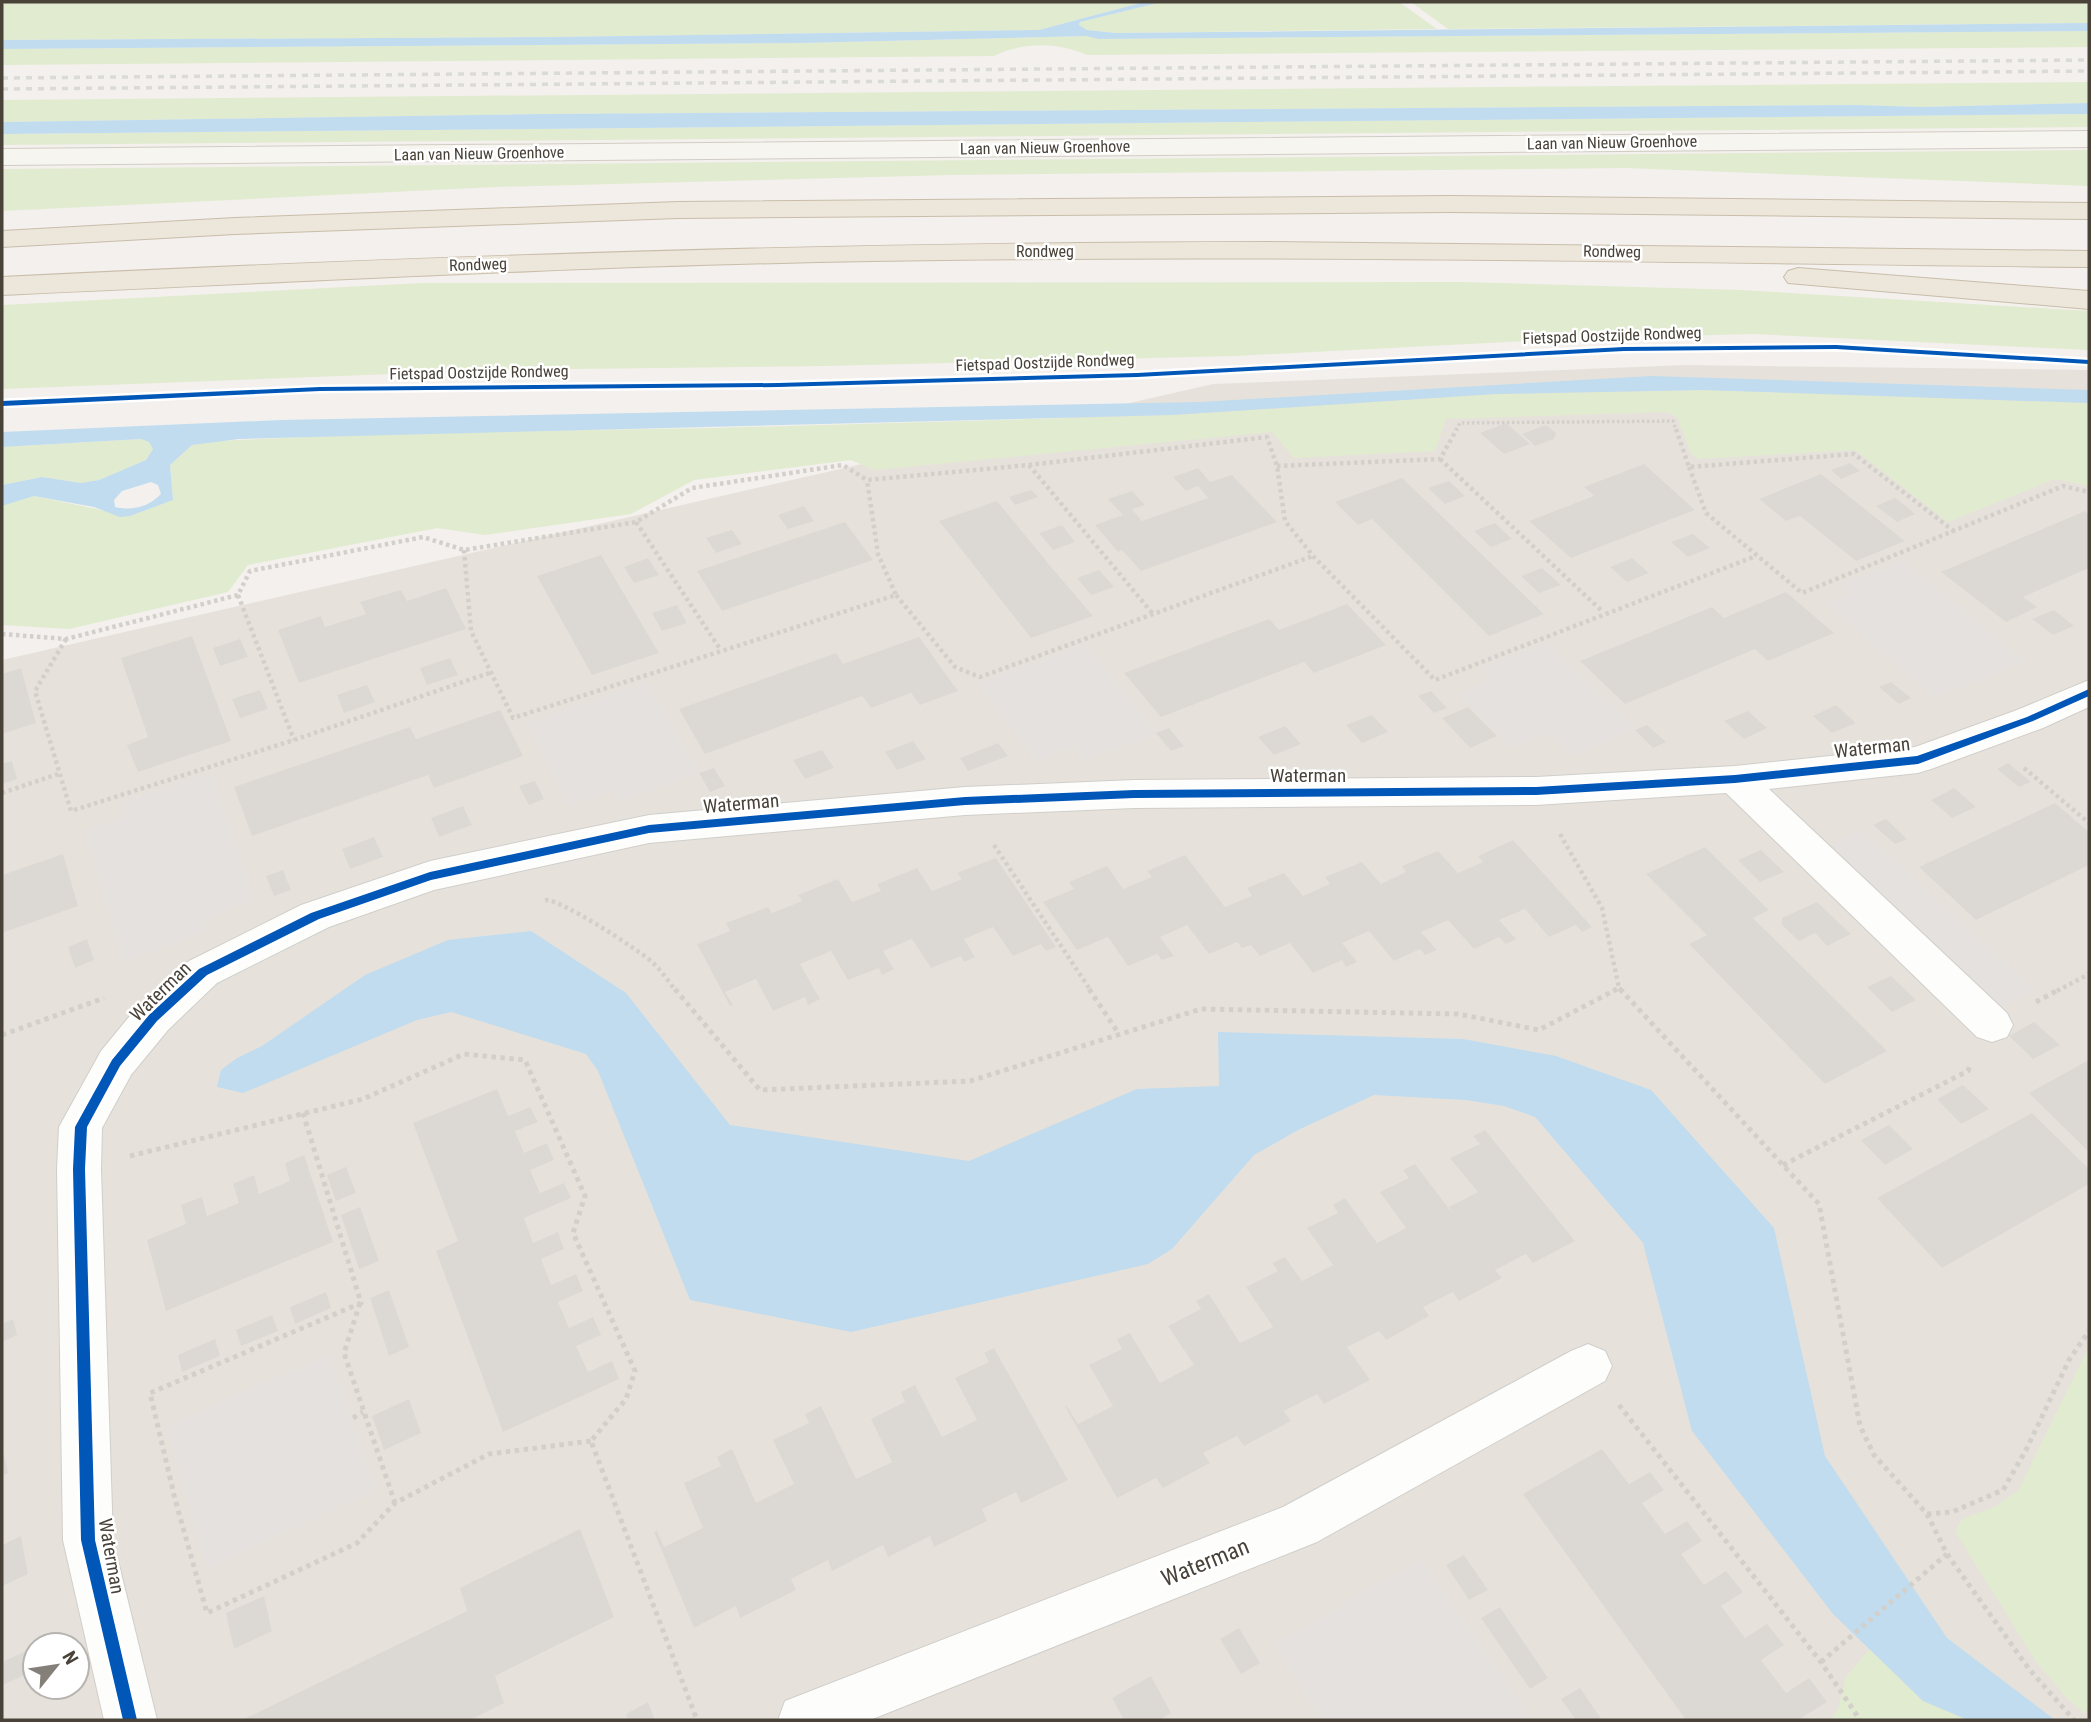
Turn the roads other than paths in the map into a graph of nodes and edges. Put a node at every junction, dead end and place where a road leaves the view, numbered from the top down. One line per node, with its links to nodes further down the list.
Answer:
1 (2089, 139): 2 (street, Laan van Nieuw Groenhove)
2 (2, 157)
3 (2089, 211): 4 (highway)
4 (2, 239)
5 (1515, 249): 6 (highway, Rondweg); 7 (highway, Rondweg); 8 (highway)
6 (2089, 259)
7 (2, 286)
8 (2089, 300)
9 (2089, 692): 10 (street, Waterman)
10 (1735, 779): 11 (street); 13 (street, Waterman)
11 (1992, 1025)
12 (1588, 1366): 14 (street, Waterman)
13 (130, 1720)
14 (804, 1720)

